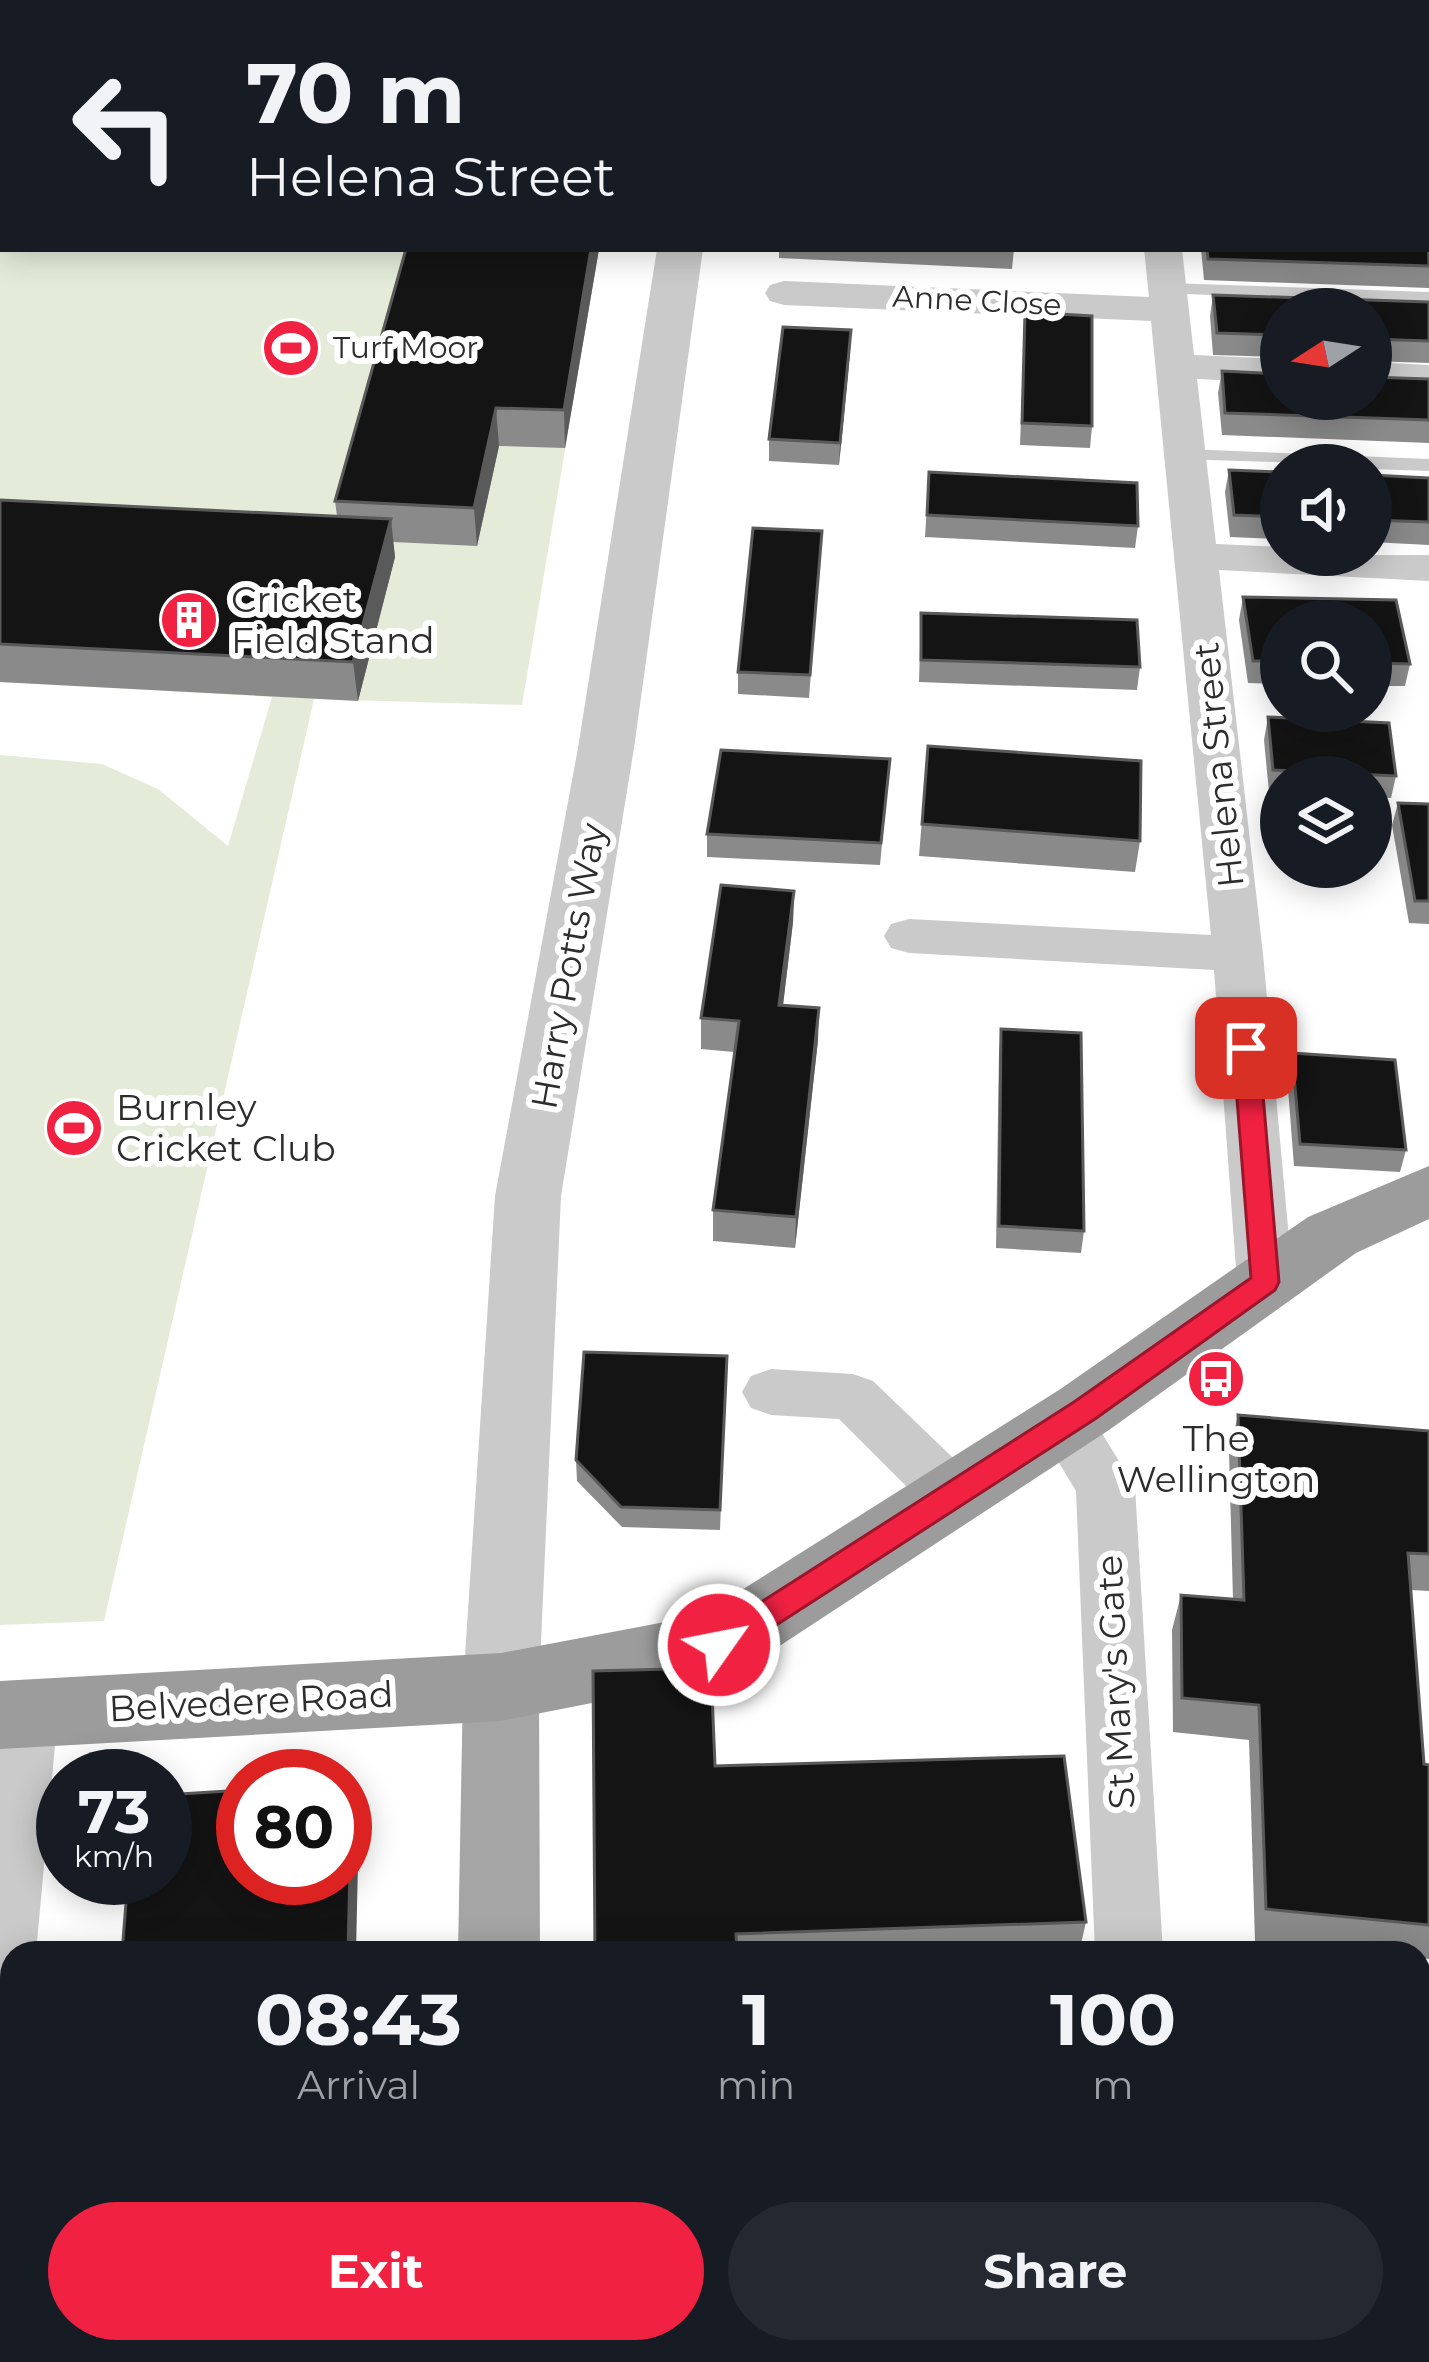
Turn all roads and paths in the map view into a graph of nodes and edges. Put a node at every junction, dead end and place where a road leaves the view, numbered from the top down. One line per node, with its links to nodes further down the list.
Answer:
1 (680, 252): 20 (street, Harry Potts Way)
2 (1167, 283): 3 (street, Anne Close); 4 (lane); 5 (street, Helena Street)
3 (784, 293)
4 (1429, 298)
5 (1175, 366): 6 (street); 9 (street, Helena Street)
6 (1260, 369)
7 (1392, 375): 8 (street)
8 (1429, 376)
9 (1186, 455): 10 (lane); 11 (street, Helena Street)
10 (1429, 465)
11 (1196, 556): 12 (street); 14 (street, Helena Street)
12 (1429, 568)
13 (909, 936): 14 (street)
14 (1238, 954): 16 (street, Helena Street)
15 (1429, 1191): 16 (highway, Belvedere Road)
16 (1265, 1282): 18 (highway, Belvedere Road)
17 (771, 1392): 19 (street)
18 (1064, 1423): 19 (highway, Belvedere Road); 24 (street, St Mary's Gate)
19 (952, 1495): 20 (highway, Belvedere Road)
20 (502, 1687): 21 (highway, Belvedere Road); 23 (main road)
21 (13, 1714): 22 (street)
22 (2, 1941)
23 (499, 1941)
24 (1128, 1941)

